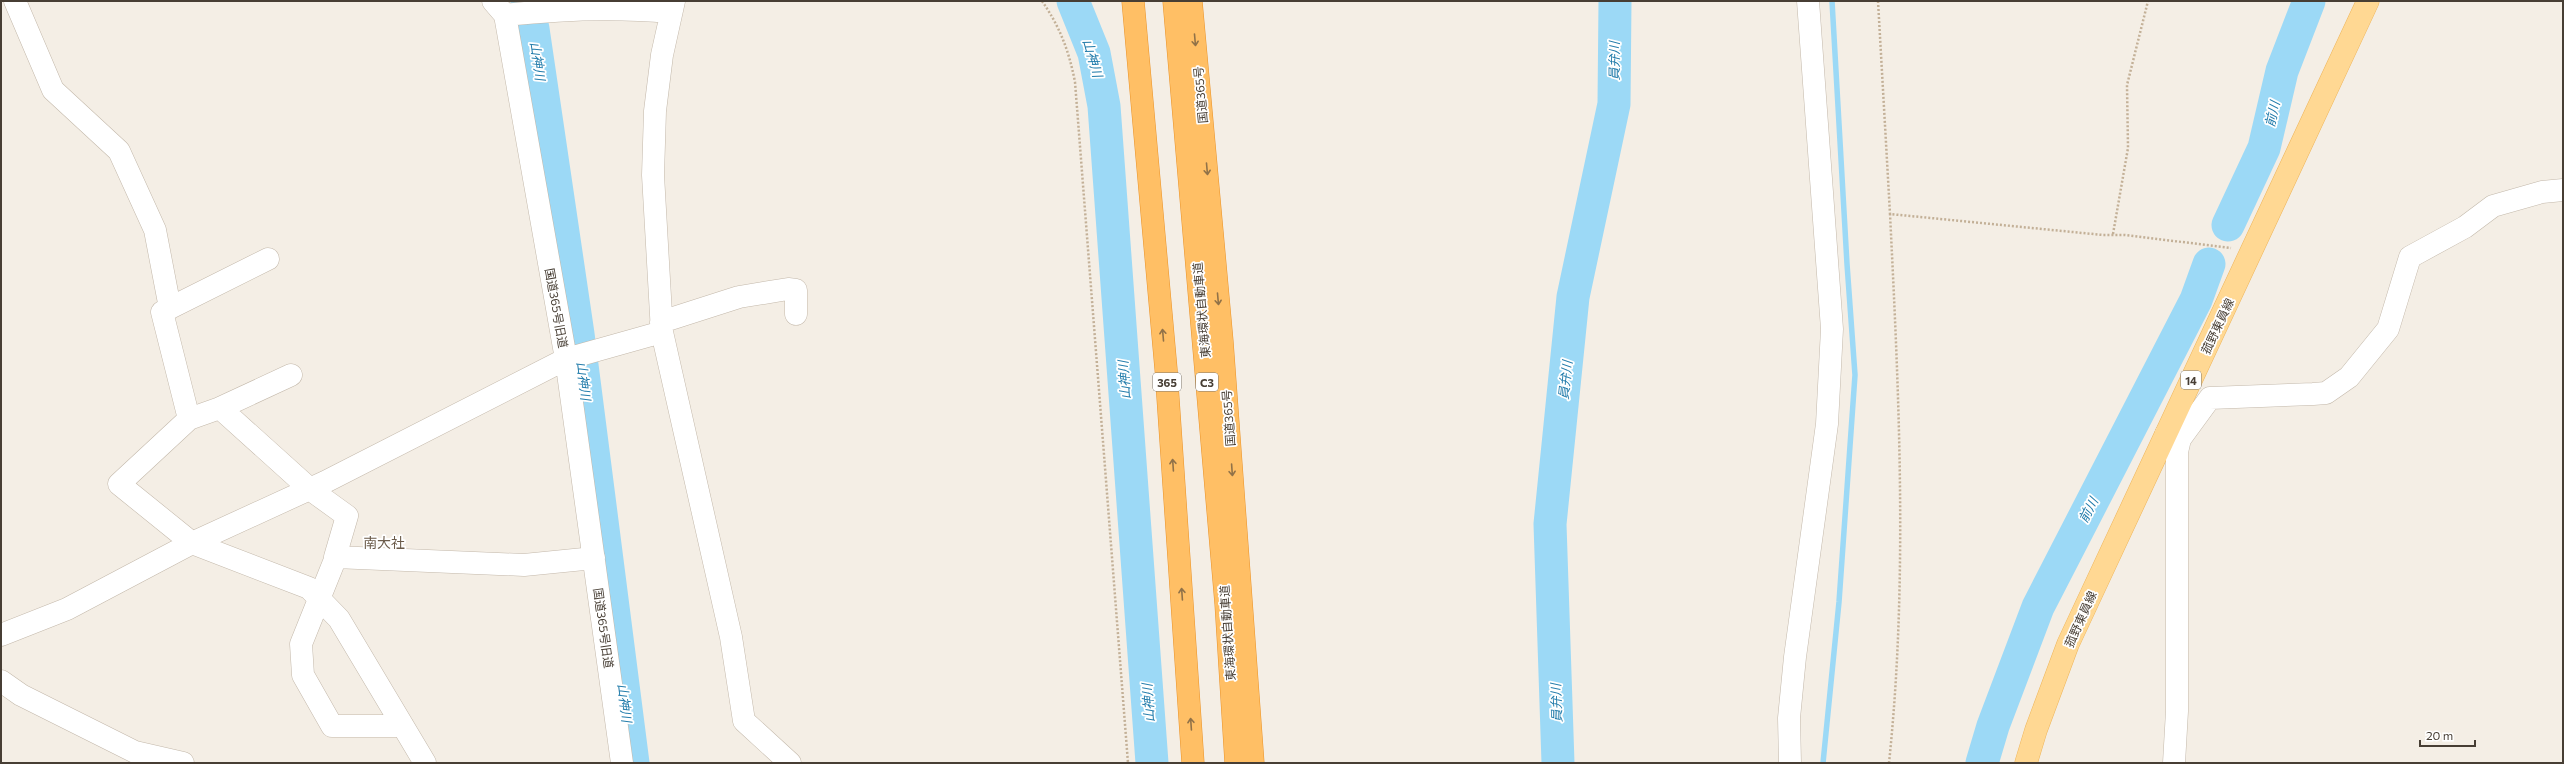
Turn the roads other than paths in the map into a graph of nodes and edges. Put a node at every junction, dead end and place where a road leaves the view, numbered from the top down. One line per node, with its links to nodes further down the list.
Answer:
1 (15, 1): 11 (street)
2 (1133, 1): 31 (highway, 365, one-way to 2)
3 (1174, 1): 32 (highway, 東海環状自動車道 / C3)
4 (1191, 1): 33 (highway, 国道365号, one-way to 33)
5 (1808, 1): 34 (street)
6 (2368, 1): 18 (main road, 菰野東員線 / 14)
7 (672, 6): 8 (street); 13 (street)
8 (514, 10): 14 (street, 国道365号旧道)
9 (2563, 190): 18 (street)
10 (268, 259): 11 (street)
11 (170, 308): 17 (street)
12 (796, 314): 13 (street)
13 (661, 327): 14 (street); 30 (street)
14 (577, 356): 19 (street); 22 (street, 国道365号旧道)
15 (291, 376): 16 (street)
16 (220, 408): 17 (street); 19 (street)
17 (189, 419): 20 (street)
18 (2173, 436): 35 (main road, 菰野東員線 / 14); 36 (street)
19 (311, 490): 20 (street); 21 (street)
20 (192, 543): 23 (street); 24 (street)
21 (336, 557): 22 (street); 23 (street)
22 (594, 558): 29 (street, 国道365号旧道)
23 (319, 598): 26 (street); 26 (street)
24 (1, 635)
25 (1, 682): 27 (street)
26 (403, 726): 28 (street)
27 (174, 762)
28 (425, 763)
29 (622, 763)
30 (790, 763)
31 (1193, 763)
32 (1236, 763)
33 (1253, 763)
34 (1790, 763)
35 (2026, 763)
36 (2174, 763)

